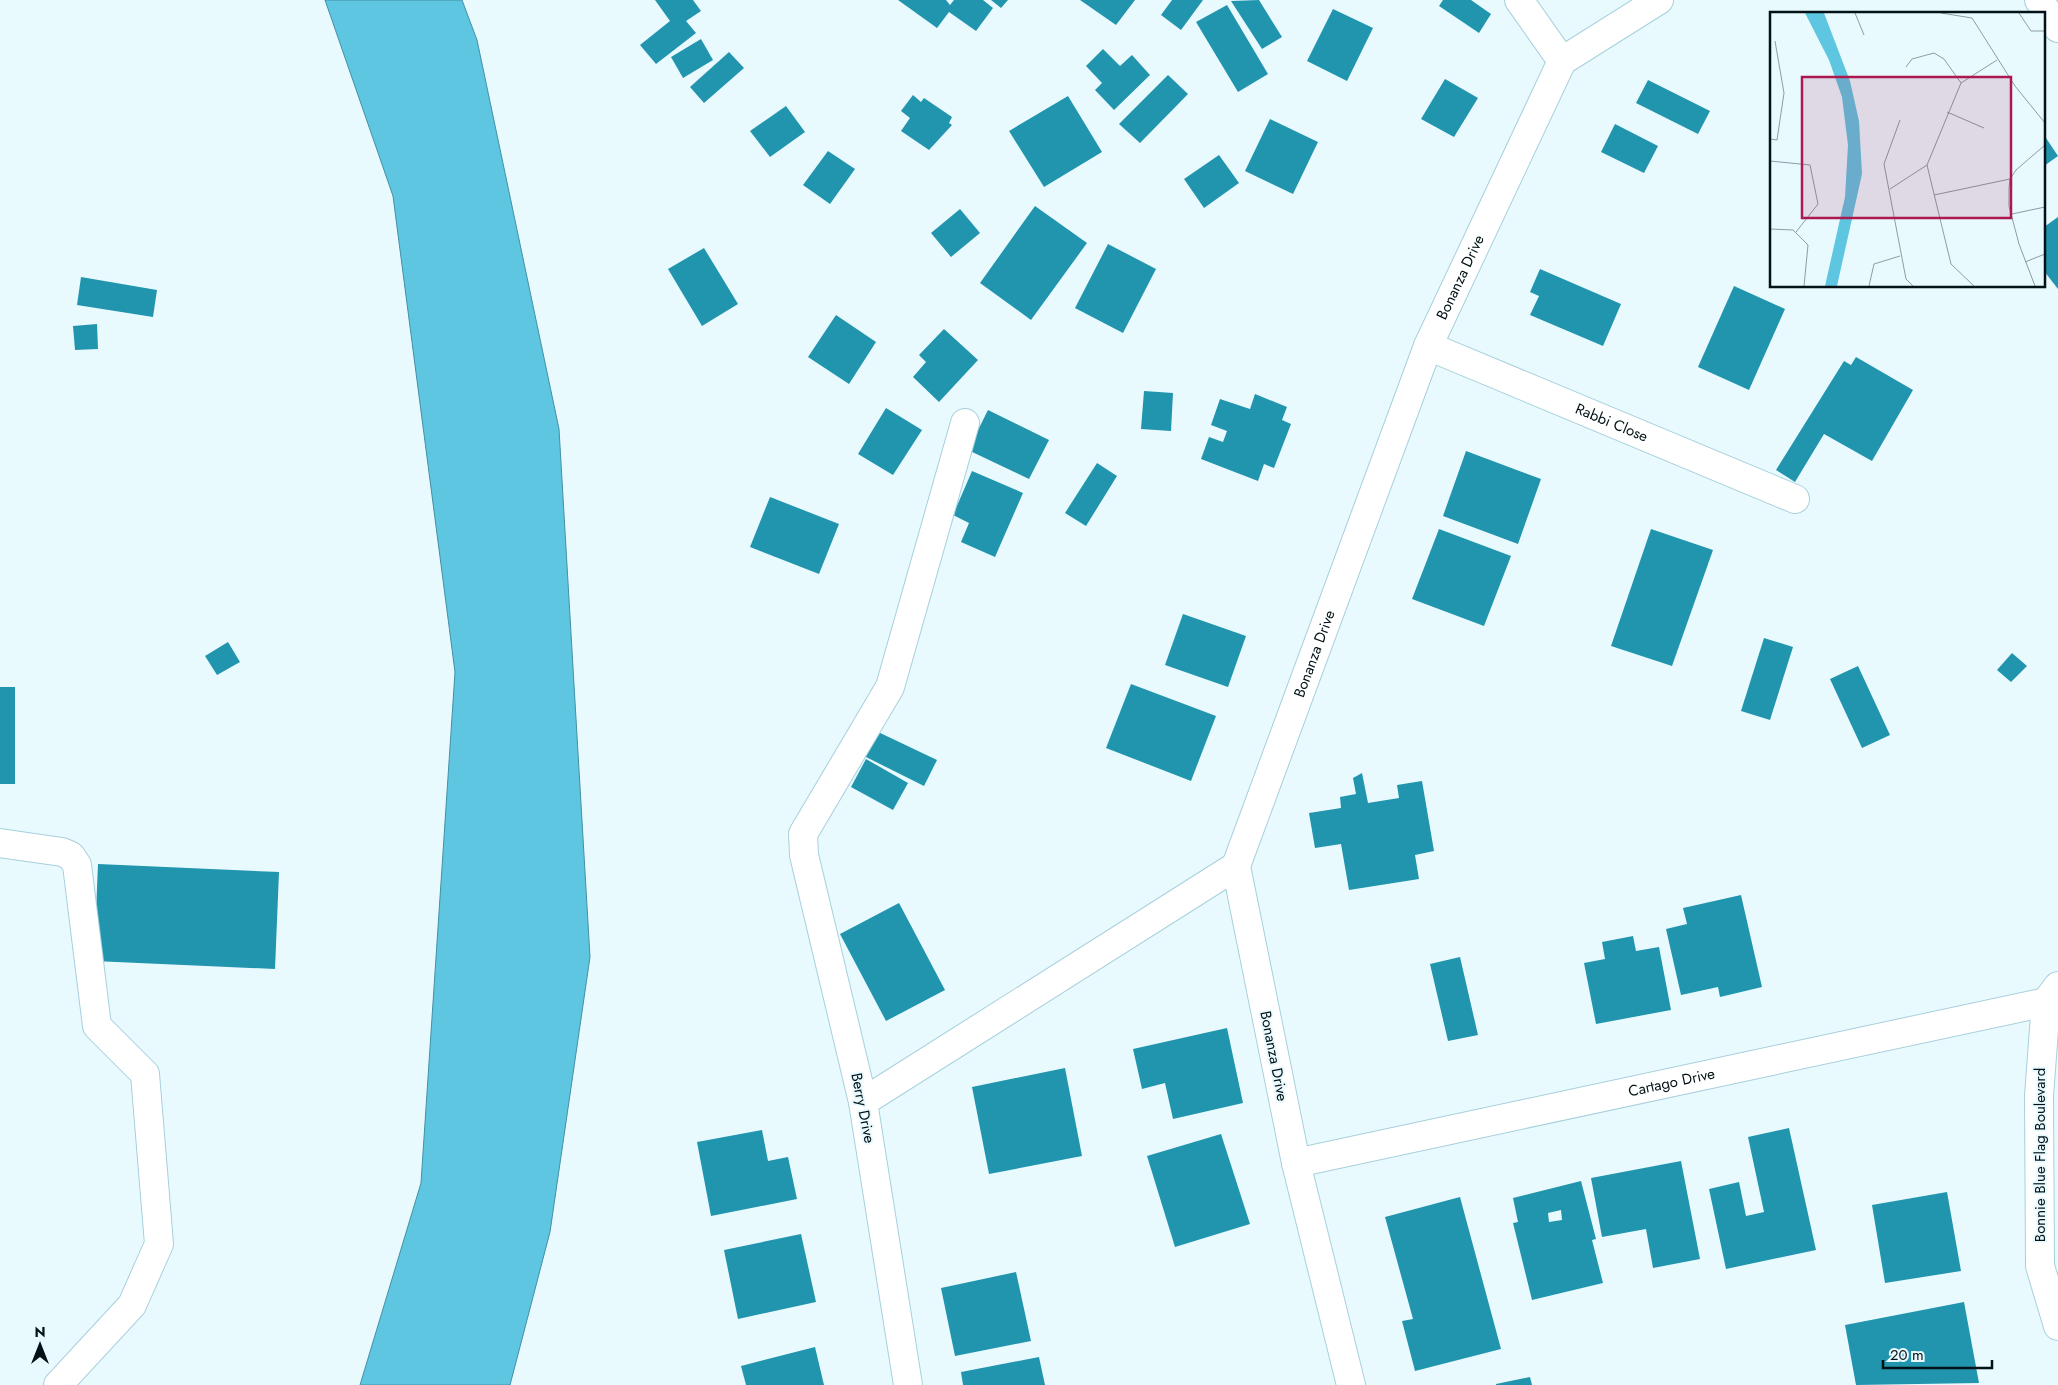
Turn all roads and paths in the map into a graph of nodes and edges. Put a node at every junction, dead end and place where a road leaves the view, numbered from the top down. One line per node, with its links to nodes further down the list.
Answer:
1 (1520, 0): 5 (street)
2 (1659, 0): 5 (street)
3 (2039, 0): 4 (street)
4 (2058, 28)
5 (1562, 61): 6 (street, Bonanza Drive)
6 (1428, 346): 8 (street, Rabbi Close); 10 (street, Bonanza Drive)
7 (965, 423): 12 (street, Berry Drive)
8 (1794, 499)
9 (0, 843): 15 (street)
10 (1236, 866): 12 (street); 13 (street, Bonanza Drive)
11 (2052, 994): 13 (street, Cartago Drive); 14 (street, Bonnie Blue Flag Boulevard)
12 (863, 1102): 16 (street, Berry Drive)
13 (1296, 1163): 17 (street, Bonanza Drive)
14 (2058, 1326)
15 (58, 1385)
16 (908, 1385)
17 (1351, 1385)

